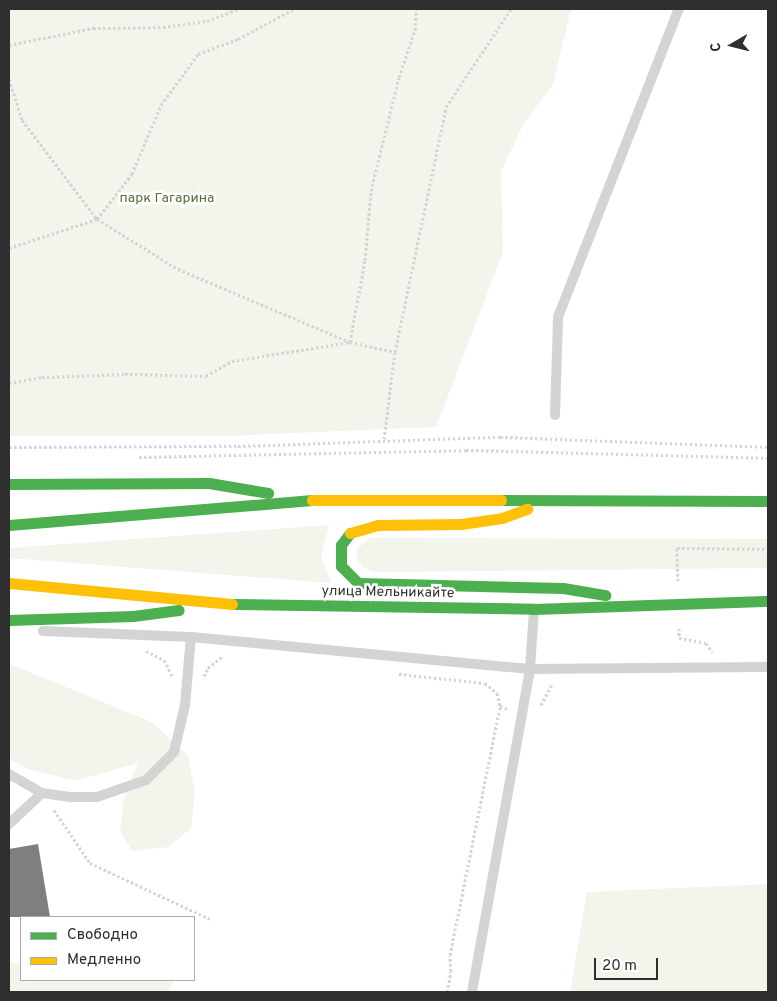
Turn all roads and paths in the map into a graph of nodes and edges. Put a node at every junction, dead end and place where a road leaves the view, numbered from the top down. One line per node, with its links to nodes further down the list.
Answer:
1 (239, 9): 6 (path)
2 (294, 9): 8 (path)
3 (416, 9): 10 (path)
4 (511, 9): 11 (path)
5 (679, 9): 13 (lane)
6 (9, 44)
7 (9, 79): 8 (path)
8 (97, 219): 9 (path); 10 (path)
9 (9, 248)
10 (350, 342): 11 (path); 12 (path)
11 (395, 352): 14 (path)
12 (9, 383)
13 (555, 415)
14 (384, 439): 15 (path); 16 (path)
15 (9, 447)
16 (768, 447)
17 (137, 457): 18 (path)
18 (768, 458)
19 (9, 484): 20 (main road)
20 (309, 500): 21 (main road); 23 (main road)
21 (552, 500): 22 (main road); 27 (main road)
22 (768, 501)
23 (9, 525)
24 (9, 583): 26 (main road, улица Мельникайте)
25 (768, 601): 27 (main road, улица Мельникайте)
26 (226, 604): 28 (main road, улица Мельникайте); 29 (main road)
27 (651, 604): 28 (main road, улица Мельникайте)
28 (534, 609): 33 (lane)
29 (9, 620)
30 (9, 629): 31 (lane)
31 (191, 638): 33 (lane); 36 (lane)
32 (768, 667): 33 (lane)
33 (530, 669): 40 (lane)
34 (500, 706): 39 (path)
35 (9, 774): 36 (lane)
36 (42, 793): 37 (lane); 38 (path)
37 (9, 824)
38 (210, 919)
39 (447, 992)
40 (472, 992)

